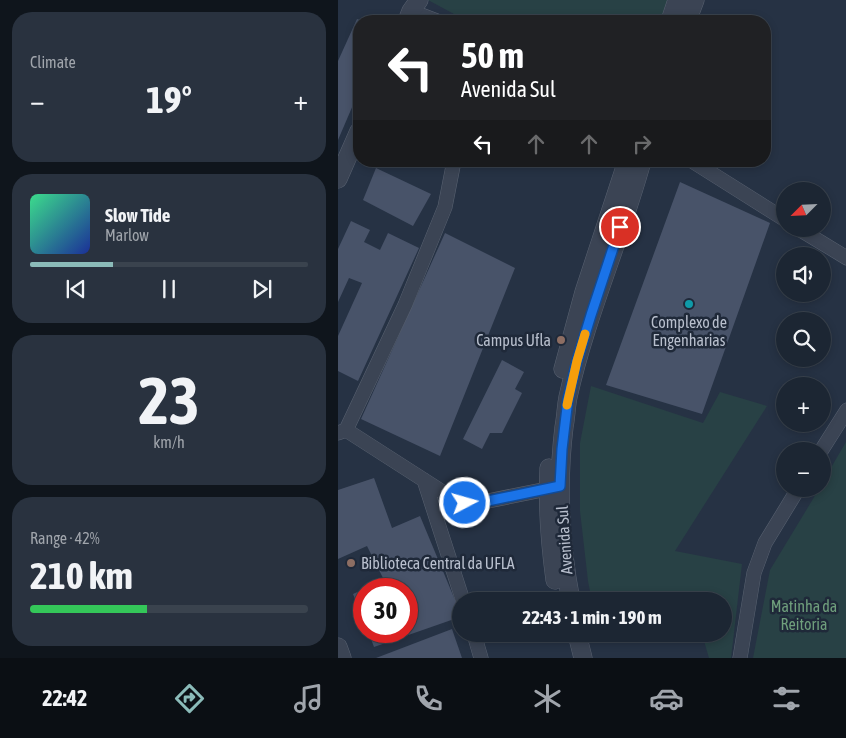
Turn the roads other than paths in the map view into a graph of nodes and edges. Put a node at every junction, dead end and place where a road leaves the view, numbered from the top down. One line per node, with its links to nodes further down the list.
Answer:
1 (677, 0): 3 (street)
2 (695, 0): 4 (street)
3 (672, 15)
4 (689, 15)
5 (353, 145): 10 (street)
6 (453, 167): 15 (street)
7 (625, 167): 18 (street, Avenida Sul)
8 (640, 167): 18 (street, Avenida Sul)
9 (702, 167): 11 (street)
10 (338, 179)
11 (776, 214)
12 (814, 238): 13 (street)
13 (846, 258)
14 (846, 410): 16 (street)
15 (342, 432): 17 (street)
16 (826, 442)
17 (424, 480): 18 (street); 20 (street)
18 (554, 487): 21 (street, Avenida Sul); 22 (street, Avenida Sul)
19 (793, 497): 31 (street)
20 (460, 592)
21 (558, 592)
22 (569, 592)
23 (477, 642): 28 (street)
24 (568, 642): 29 (street)
25 (579, 642): 30 (street)
26 (338, 647): 27 (street)
27 (342, 658)
28 (482, 658)
29 (571, 658)
30 (583, 658)
31 (740, 658)

